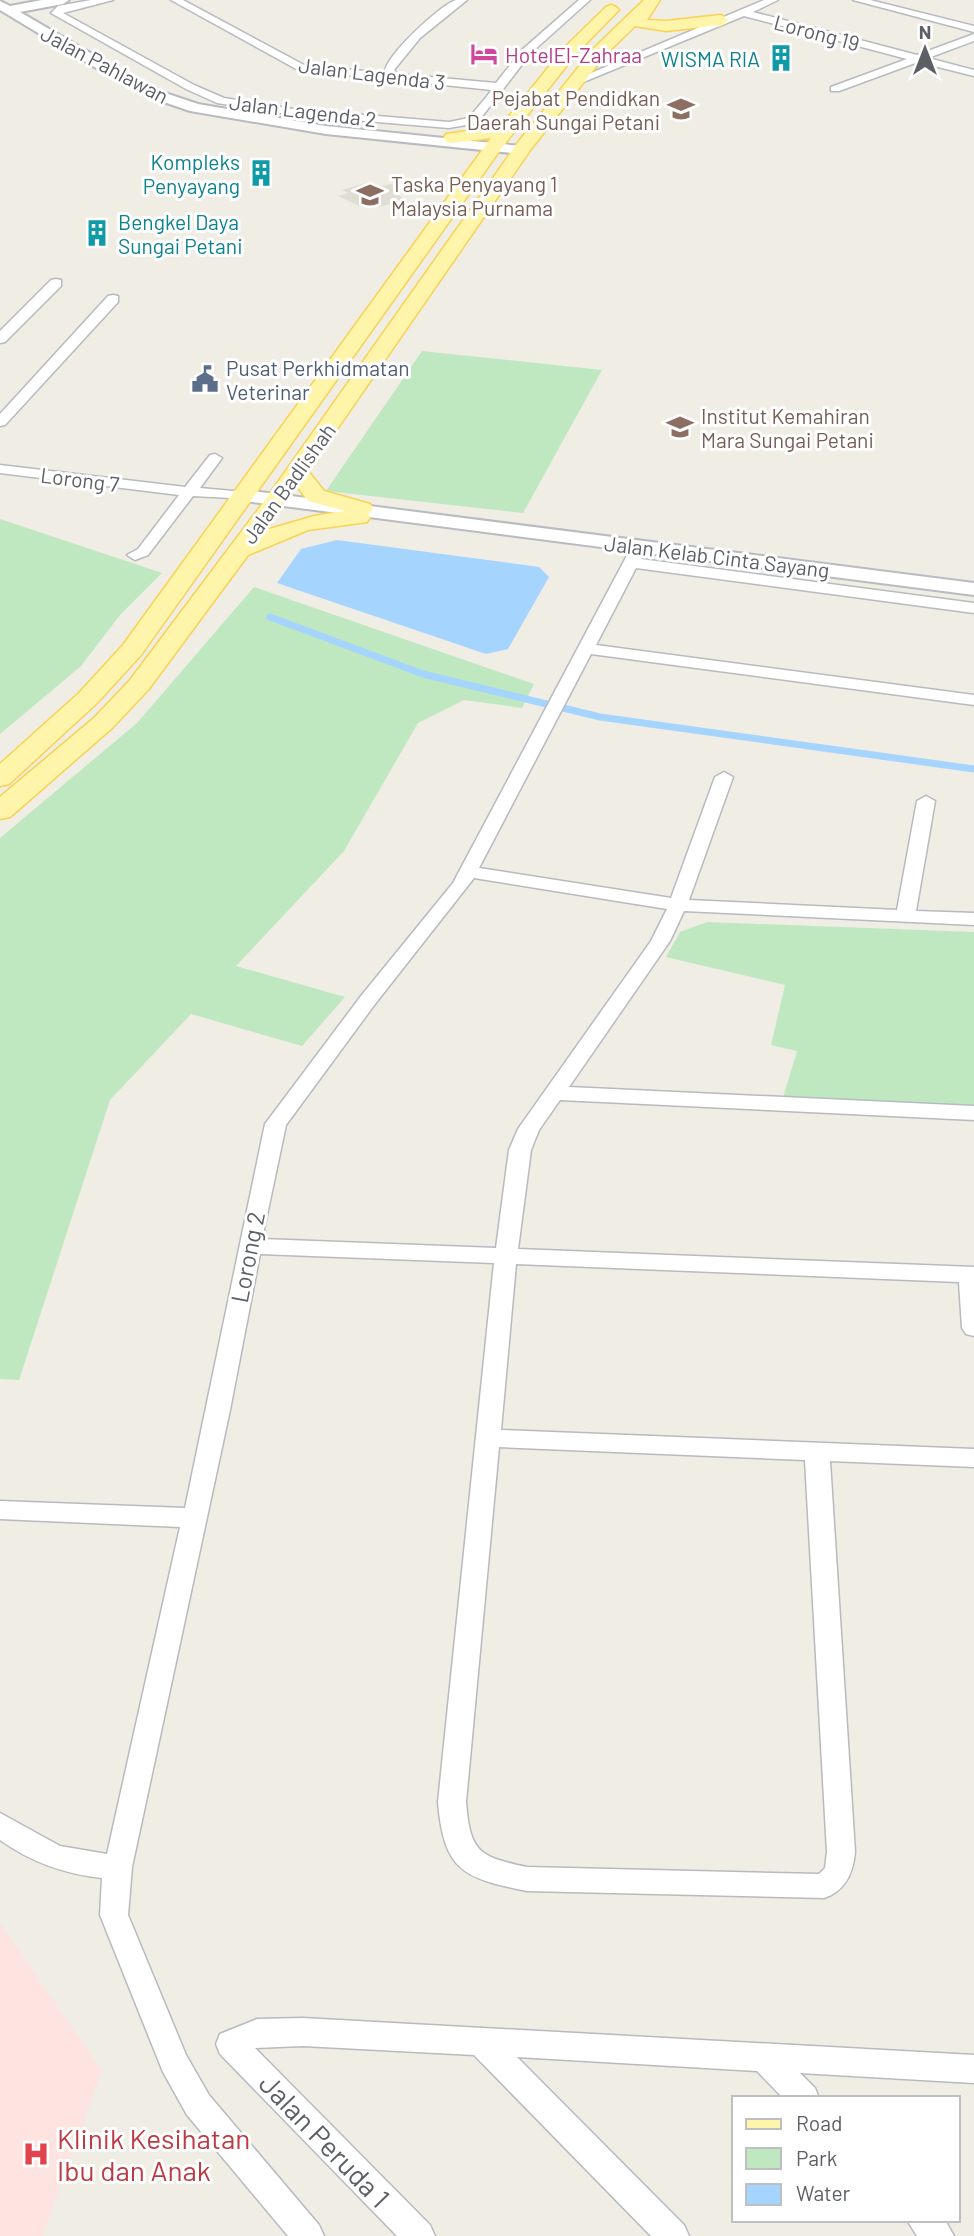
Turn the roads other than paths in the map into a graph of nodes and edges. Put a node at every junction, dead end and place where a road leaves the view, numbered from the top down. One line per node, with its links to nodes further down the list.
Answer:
1 (33, 0): 12 (street)
2 (63, 0): 12 (street)
3 (108, 0): 26 (street, Jalan Lagenda 2)
4 (176, 0): 20 (street, Jalan Lagenda 3)
5 (462, 0): 13 (street)
6 (585, 0): 22 (street)
7 (623, 0): 25 (main road, Jalan Badlishah)
8 (773, 0): 14 (street)
9 (858, 0): 16 (street)
10 (441, 1): 13 (street)
11 (652, 1): 15 (main road); 21 (main road, Jalan Badlishah)
12 (3, 7): 24 (street, Jalan Pahlawan)
13 (451, 8): 20 (street)
14 (742, 12): 15 (street); 18 (street, Lorong 19)
15 (717, 22): 21 (street)
16 (974, 29)
17 (974, 37): 18 (street)
18 (916, 59): 19 (street, Lorong 19); 23 (street)
19 (974, 73)
20 (393, 78): 22 (street, Jalan Lagenda 3)
21 (577, 81): 28 (main road, Jalan Badlishah)
22 (499, 87): 26 (street)
23 (835, 89)
24 (296, 125): 26 (street, Jalan Pahlawan)
25 (510, 125): 26 (main road); 27 (main road, Jalan Badlishah)
26 (452, 135): 27 (street, Jalan Pahlawan); 29 (main road)
27 (495, 145): 28 (street, Jalan Pahlawan); 29 (main road, Jalan Badlishah)
28 (523, 147): 36 (main road, Jalan Badlishah)
29 (479, 167): 38 (main road, Jalan Badlishah)
30 (56, 283): 32 (street)
31 (113, 299): 33 (street)
32 (0, 339)
33 (0, 422)
34 (215, 458): 37 (street)
35 (0, 469): 37 (street, Lorong 7)
36 (297, 471): 39 (main road, Jalan Badlishah); 40 (main road)
37 (188, 493): 38 (street, Lorong 7); 42 (street)
38 (242, 500): 39 (main road, Jalan Kelab Cinta Sayang); 49 (main road, Jalan Badlishah)
39 (274, 504): 40 (main road, Jalan Kelab Cinta Sayang); 41 (main road, Jalan Badlishah)
40 (361, 513): 41 (main road); 43 (main road, Jalan Kelab Cinta Sayang)
41 (238, 552): 51 (main road, Jalan Badlishah)
42 (135, 555)
43 (636, 555): 44 (main road, Jalan Kelab Cinta Sayang); 45 (street); 46 (street, Lorong 2)
44 (974, 589)
45 (974, 608)
46 (587, 649): 47 (street); 52 (street, Lorong 2)
47 (974, 701)
48 (724, 777): 53 (street)
49 (0, 778)
50 (926, 801): 54 (street)
51 (2, 808)
52 (469, 872): 53 (street); 58 (street, Lorong 2)
53 (678, 905): 54 (street); 56 (street)
54 (905, 917): 55 (street)
55 (974, 919)
56 (556, 1093): 57 (street); 59 (street)
57 (974, 1113)
58 (249, 1246): 59 (street); 66 (street, Lorong 2)
59 (506, 1255): 60 (street); 62 (street)
60 (972, 1275): 61 (street)
61 (974, 1328)
62 (488, 1438): 63 (street); 63 (street)
63 (817, 1453): 64 (street)
64 (974, 1458)
65 (0, 1510): 66 (street)
66 (193, 1518): 68 (street, Lorong 2)
67 (0, 1825): 68 (street)
68 (117, 1867): 74 (street)
69 (480, 2041): 70 (street); 75 (street, Jalan Peruda 1); 76 (street)
70 (765, 2058): 71 (street); 72 (street)
71 (974, 2069)
72 (802, 2096)
73 (925, 2222): 77 (street)
74 (308, 2236)
75 (419, 2236)
76 (673, 2236)
77 (938, 2236)

